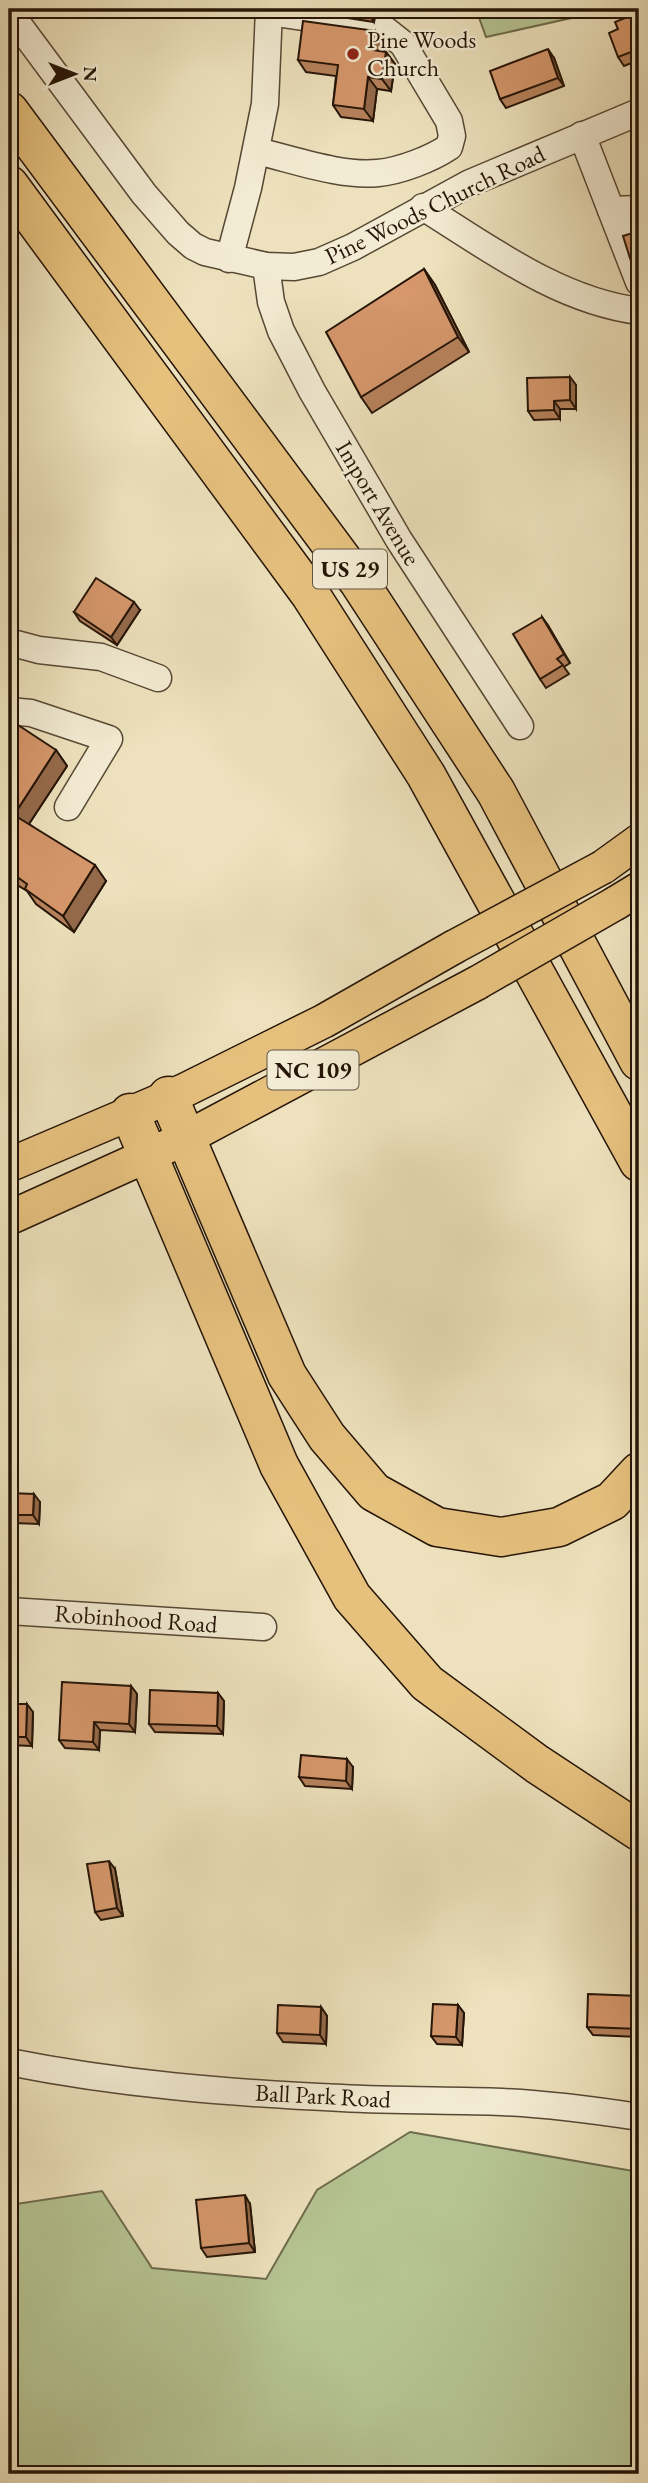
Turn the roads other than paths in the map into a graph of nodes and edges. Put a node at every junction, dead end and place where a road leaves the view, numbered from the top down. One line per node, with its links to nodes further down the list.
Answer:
1 (269, 10): 6 (street); 7 (street)
2 (9, 12): 13 (street, Pine Woods Church Road)
3 (9, 111): 24 (highway, US 29)
4 (639, 113): 5 (street, Pine Woods Church Road)
5 (582, 135): 8 (street, Pine Woods Church Road); 12 (street)
6 (449, 147): 7 (street); 8 (street)
7 (256, 151): 13 (street)
8 (470, 183): 10 (street, Pine Woods Church Road)
9 (9, 184): 27 (highway, US 29)
10 (423, 207): 14 (street, Pine Woods Church Road); 16 (street)
11 (639, 209): 12 (street)
12 (611, 210): 15 (street)
13 (229, 259): 14 (street, Pine Woods Church Road)
14 (267, 266): 20 (street, Import Avenue)
15 (639, 282)
16 (639, 311)
17 (9, 642): 18 (street)
18 (158, 678)
19 (9, 711): 21 (street)
20 (520, 726)
21 (68, 807)
22 (639, 841): 25 (main road, NC 109, bridge)
23 (628, 896): 28 (main road, NC 109, bridge)
24 (634, 1048)
25 (168, 1096): 26 (main road, NC 109); 28 (highway)
26 (130, 1114): 29 (highway); 31 (main road, NC 109)
27 (616, 1119): 30 (highway, US 29); 32 (highway)
28 (186, 1138): 29 (main road, NC 109); 34 (highway)
29 (148, 1156): 33 (main road, NC 109); 37 (highway)
30 (639, 1161)
31 (9, 1164)
32 (639, 1182)
33 (9, 1218)
34 (639, 1472)
35 (9, 1611): 36 (street, Robinhood Road)
36 (263, 1627)
37 (639, 1831)
38 (9, 2062): 39 (street, Ball Park Road)
39 (639, 2117)

